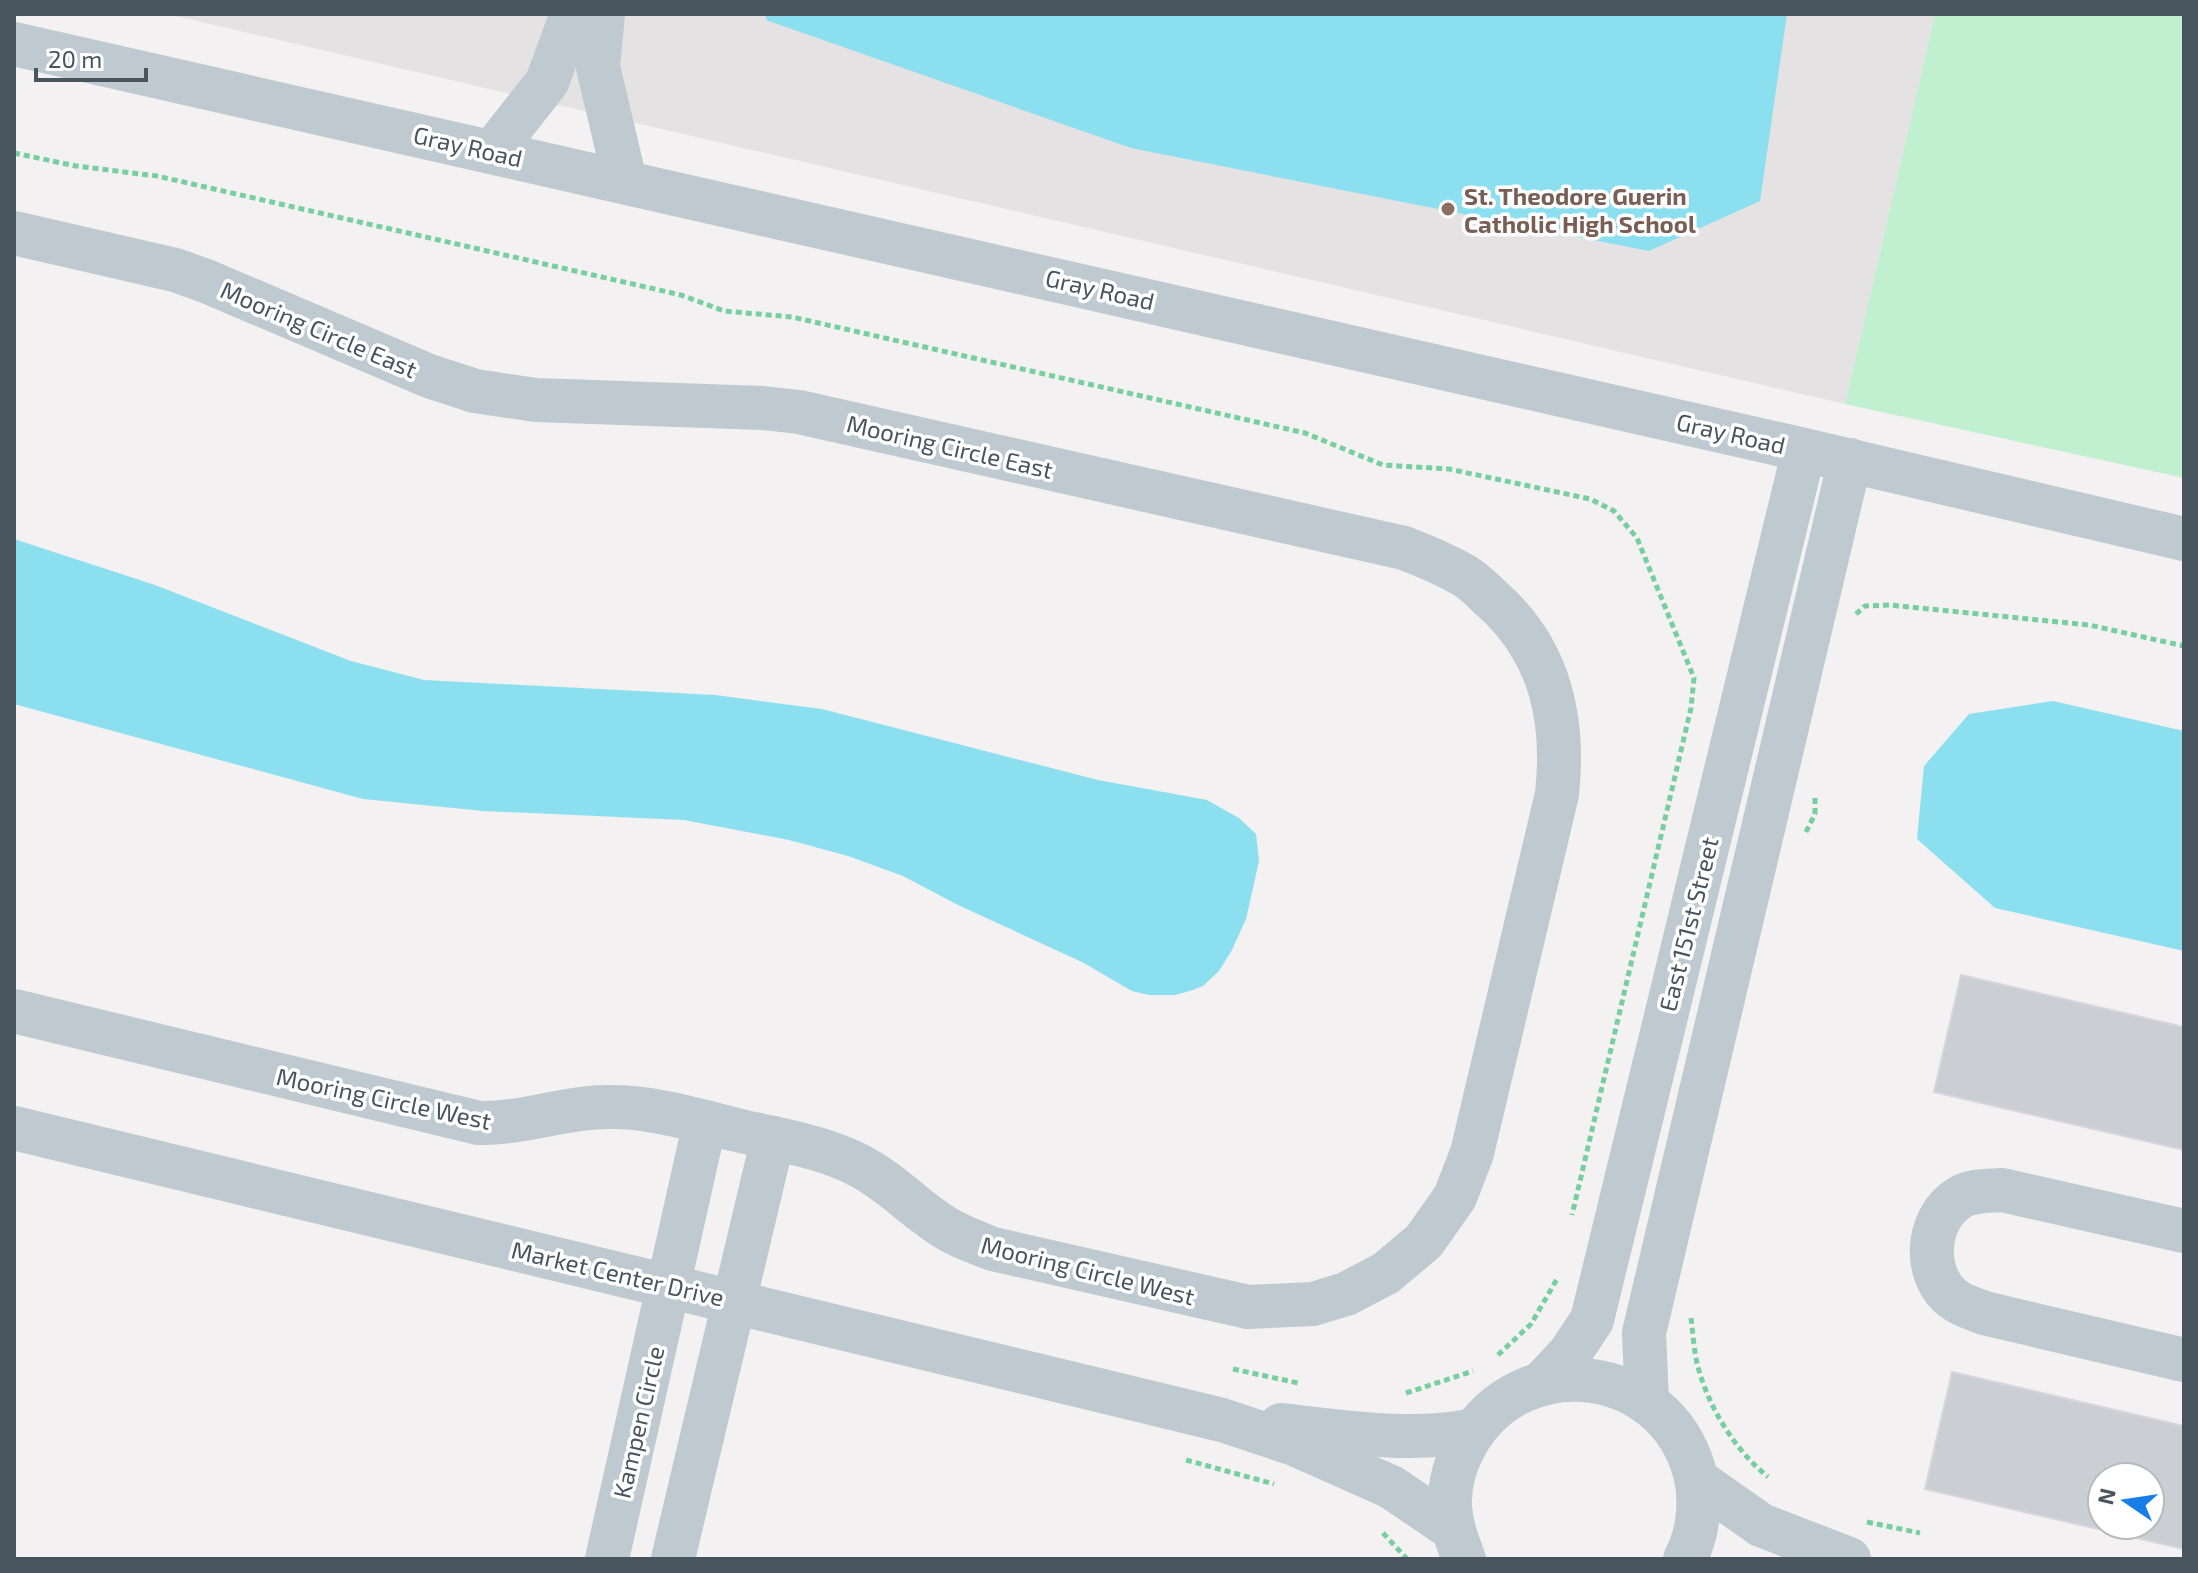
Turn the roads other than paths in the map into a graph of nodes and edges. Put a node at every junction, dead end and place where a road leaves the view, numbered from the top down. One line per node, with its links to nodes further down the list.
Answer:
1 (572, 14): 4 (street)
2 (603, 14): 5 (street)
3 (14, 44): 4 (street, Gray Road)
4 (492, 152): 5 (street, Gray Road)
5 (625, 181): 7 (street, Gray Road)
6 (14, 233): 10 (street, Mooring Circle East)
7 (1804, 450): 8 (street, Gray Road); 19 (street, East 151st Street)
8 (1850, 460): 9 (street, Gray Road); 20 (street)
9 (2184, 539)
10 (1515, 974): 14 (street, Mooring Circle West)
11 (14, 1011): 12 (street, Mooring Circle West)
12 (705, 1122): 14 (street, Mooring Circle West); 16 (street, Kampen Circle)
13 (14, 1128): 16 (street, Market Center Drive)
14 (773, 1138): 17 (street)
15 (2184, 1231): 18 (street)
16 (668, 1286): 17 (street, Market Center Drive); 22 (street, Kampen Circle)
17 (734, 1300): 21 (street, Market Center Drive); 24 (street)
18 (2184, 1360)
19 (1542, 1383): 20 (street); 23 (street)
20 (1647, 1402): 25 (street)
21 (1222, 1420): 23 (street, Market Center Drive); 26 (street, Market Center Drive)
22 (636, 1430): 24 (street); 27 (street, Kampen Circle)
23 (1475, 1430): 26 (street)
24 (700, 1444): 28 (street)
25 (1697, 1480): 29 (street); 30 (street)
26 (1458, 1544)
27 (607, 1559)
28 (673, 1559)
29 (1685, 1559)
30 (1849, 1559)

